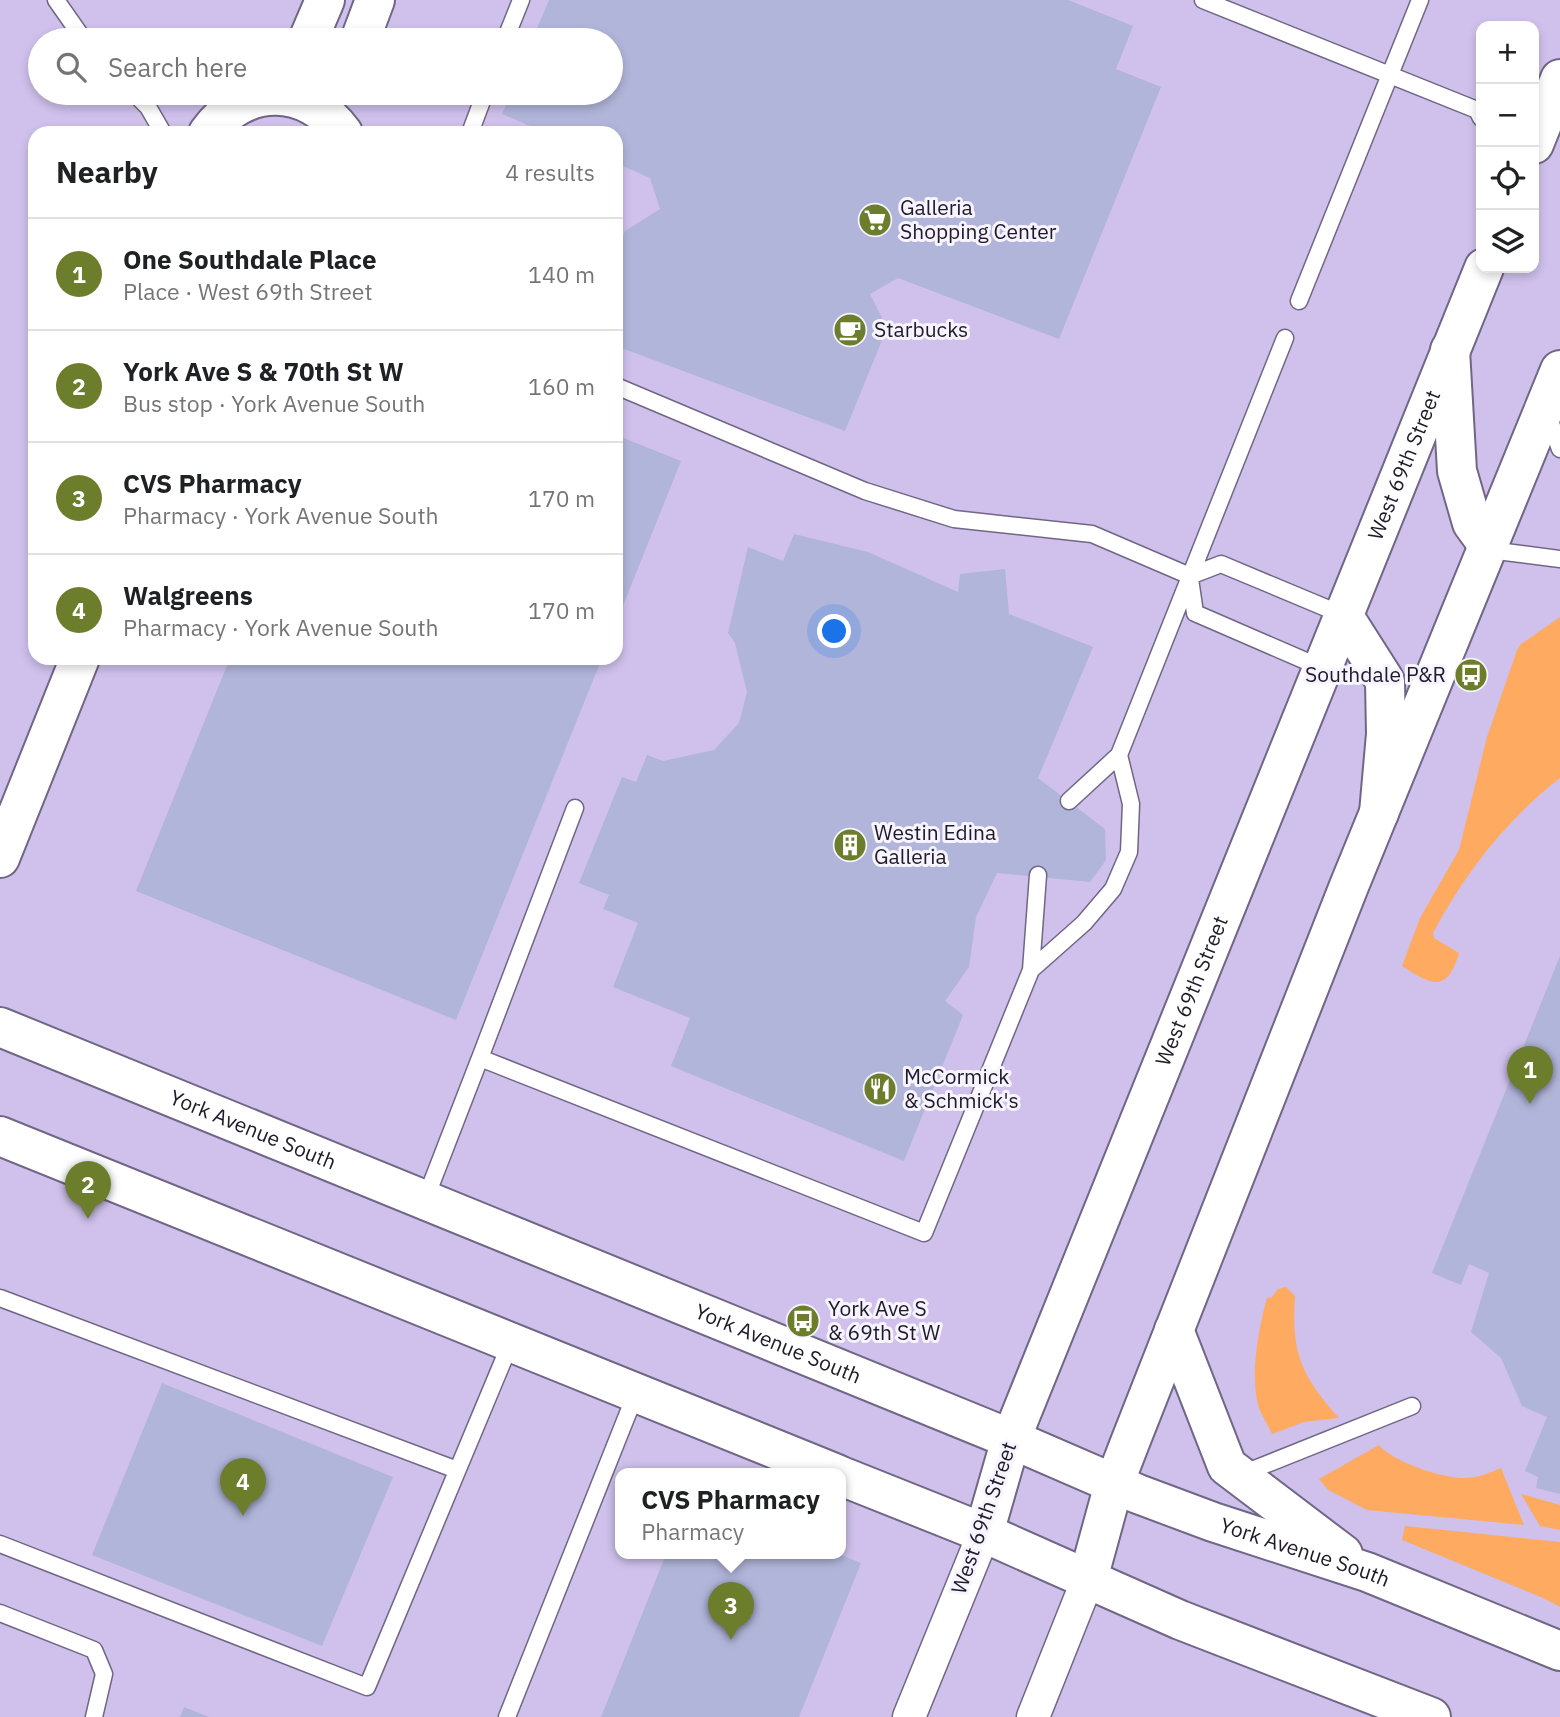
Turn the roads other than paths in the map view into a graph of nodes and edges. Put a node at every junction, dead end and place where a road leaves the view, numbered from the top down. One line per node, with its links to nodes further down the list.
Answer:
1 (56, 0): 7 (lane)
2 (326, 0): 8 (street)
3 (375, 0): 9 (street)
4 (521, 0): 10 (lane)
5 (1203, 0): 11 (lane)
6 (1420, 0): 11 (lane)
7 (76, 28)
8 (313, 28)
9 (364, 28)
10 (510, 28)
11 (1391, 76): 18 (lane); 26 (lane)
12 (1548, 84): 19 (street)
13 (146, 105): 20 (lane)
14 (244, 105): 21 (street)
15 (312, 105): 22 (street)
16 (344, 105): 23 (street)
17 (480, 105): 24 (lane)
18 (1476, 110)
19 (1539, 123)
20 (159, 126)
21 (213, 126)
22 (338, 126)
23 (343, 126)
24 (473, 126)
25 (1482, 273): 28 (street, West 69th Street)
26 (1300, 301)
27 (1285, 338): 35 (lane)
28 (1450, 351): 33 (street); 36 (street, West 69th Street)
29 (1560, 370): 31 (street)
30 (623, 389): 35 (lane)
31 (1545, 406): 32 (lane); 33 (street)
32 (1560, 449)
33 (1488, 545): 34 (lane); 42 (street)
34 (1560, 559)
35 (1190, 576): 36 (lane); 38 (lane); 39 (lane)
36 (1343, 615): 38 (street, West 69th Street); 42 (street)
37 (77, 665): 43 (street)
38 (1322, 668): 55 (street, West 69th Street)
39 (1119, 755): 40 (lane); 45 (lane)
40 (1069, 801)
41 (575, 808): 47 (lane)
42 (1379, 813): 51 (street)
43 (0, 858)
44 (1038, 875): 45 (lane)
45 (1031, 970): 47 (lane)
46 (0, 1027): 49 (street, York Avenue South)
47 (480, 1058): 49 (lane)
48 (0, 1136): 52 (street)
49 (425, 1200): 55 (street, York Avenue South)
50 (0, 1298): 57 (lane)
51 (1174, 1330): 58 (street); 60 (street)
52 (511, 1342): 53 (street); 57 (lane)
53 (636, 1393): 56 (street); 68 (lane)
54 (1412, 1406): 58 (lane)
55 (1011, 1439): 60 (street, York Avenue South); 61 (street, West 69th Street)
56 (822, 1468)
57 (457, 1470): 62 (lane)
58 (1238, 1475): 63 (street)
59 (846, 1478): 61 (street)
60 (1114, 1484): 63 (street, York Avenue South); 64 (street)
61 (984, 1533): 64 (street); 69 (street, West 69th Street)
62 (0, 1544)
63 (1367, 1572): 66 (street, York Avenue South)
64 (1088, 1579): 70 (street); 71 (street)
65 (0, 1613): 67 (lane)
66 (1560, 1651)
67 (94, 1717)
68 (507, 1717)
69 (909, 1717)
70 (1033, 1717)
71 (1432, 1717)

